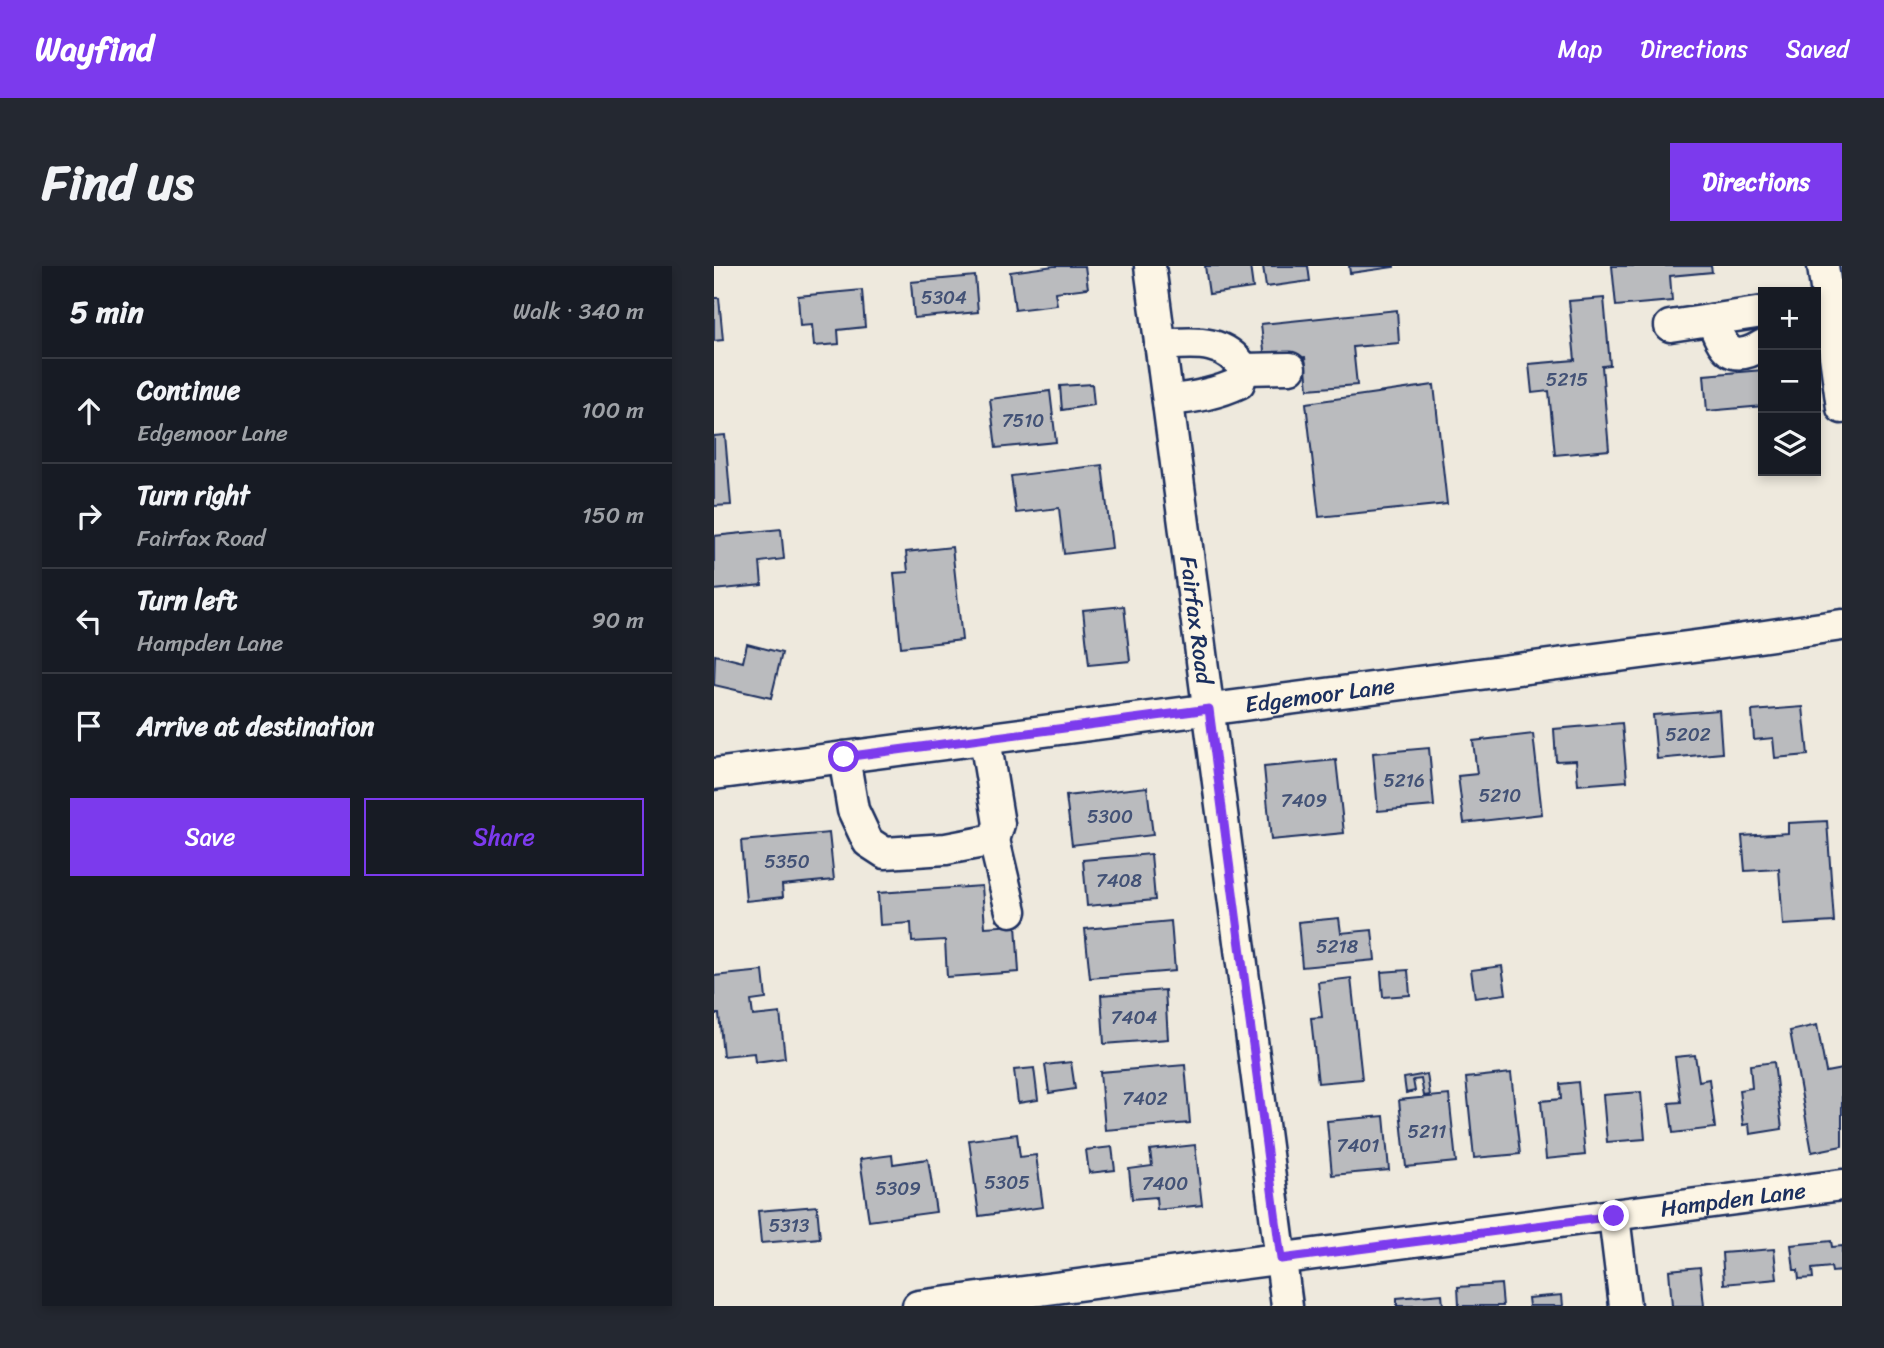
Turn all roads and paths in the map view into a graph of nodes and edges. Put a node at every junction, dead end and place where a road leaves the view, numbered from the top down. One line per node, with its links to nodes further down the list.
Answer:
1 (1150, 266): 7 (street, Fairfax Road)
2 (1823, 266): 3 (street)
3 (1822, 301): 12 (street)
4 (1758, 313): 5 (street)
5 (1712, 320): 6 (street); 8 (street)
6 (1670, 326)
7 (1160, 345): 10 (street); 11 (street, Fairfax Road)
8 (1758, 348)
9 (1290, 368): 10 (street)
10 (1244, 369): 11 (street)
11 (1168, 400): 14 (street, Fairfax Road)
12 (1842, 408)
13 (1842, 625): 14 (street, Edgemoor Lane)
14 (1209, 709): 15 (street, Edgemoor Lane); 22 (street, Fairfax Road)
15 (985, 739): 16 (street, Edgemoor Lane); 18 (street)
16 (844, 757): 17 (street, Edgemoor Lane); 18 (street)
17 (714, 774)
18 (994, 840): 19 (street)
19 (1011, 911)
20 (1842, 1185): 21 (street, Hampden Lane)
21 (1614, 1216): 22 (street, Hampden Lane); 25 (street)
22 (1281, 1259): 23 (street, Hampden Lane); 24 (street, Fairfax Road)
23 (918, 1306)
24 (1287, 1306)
25 (1625, 1306)

